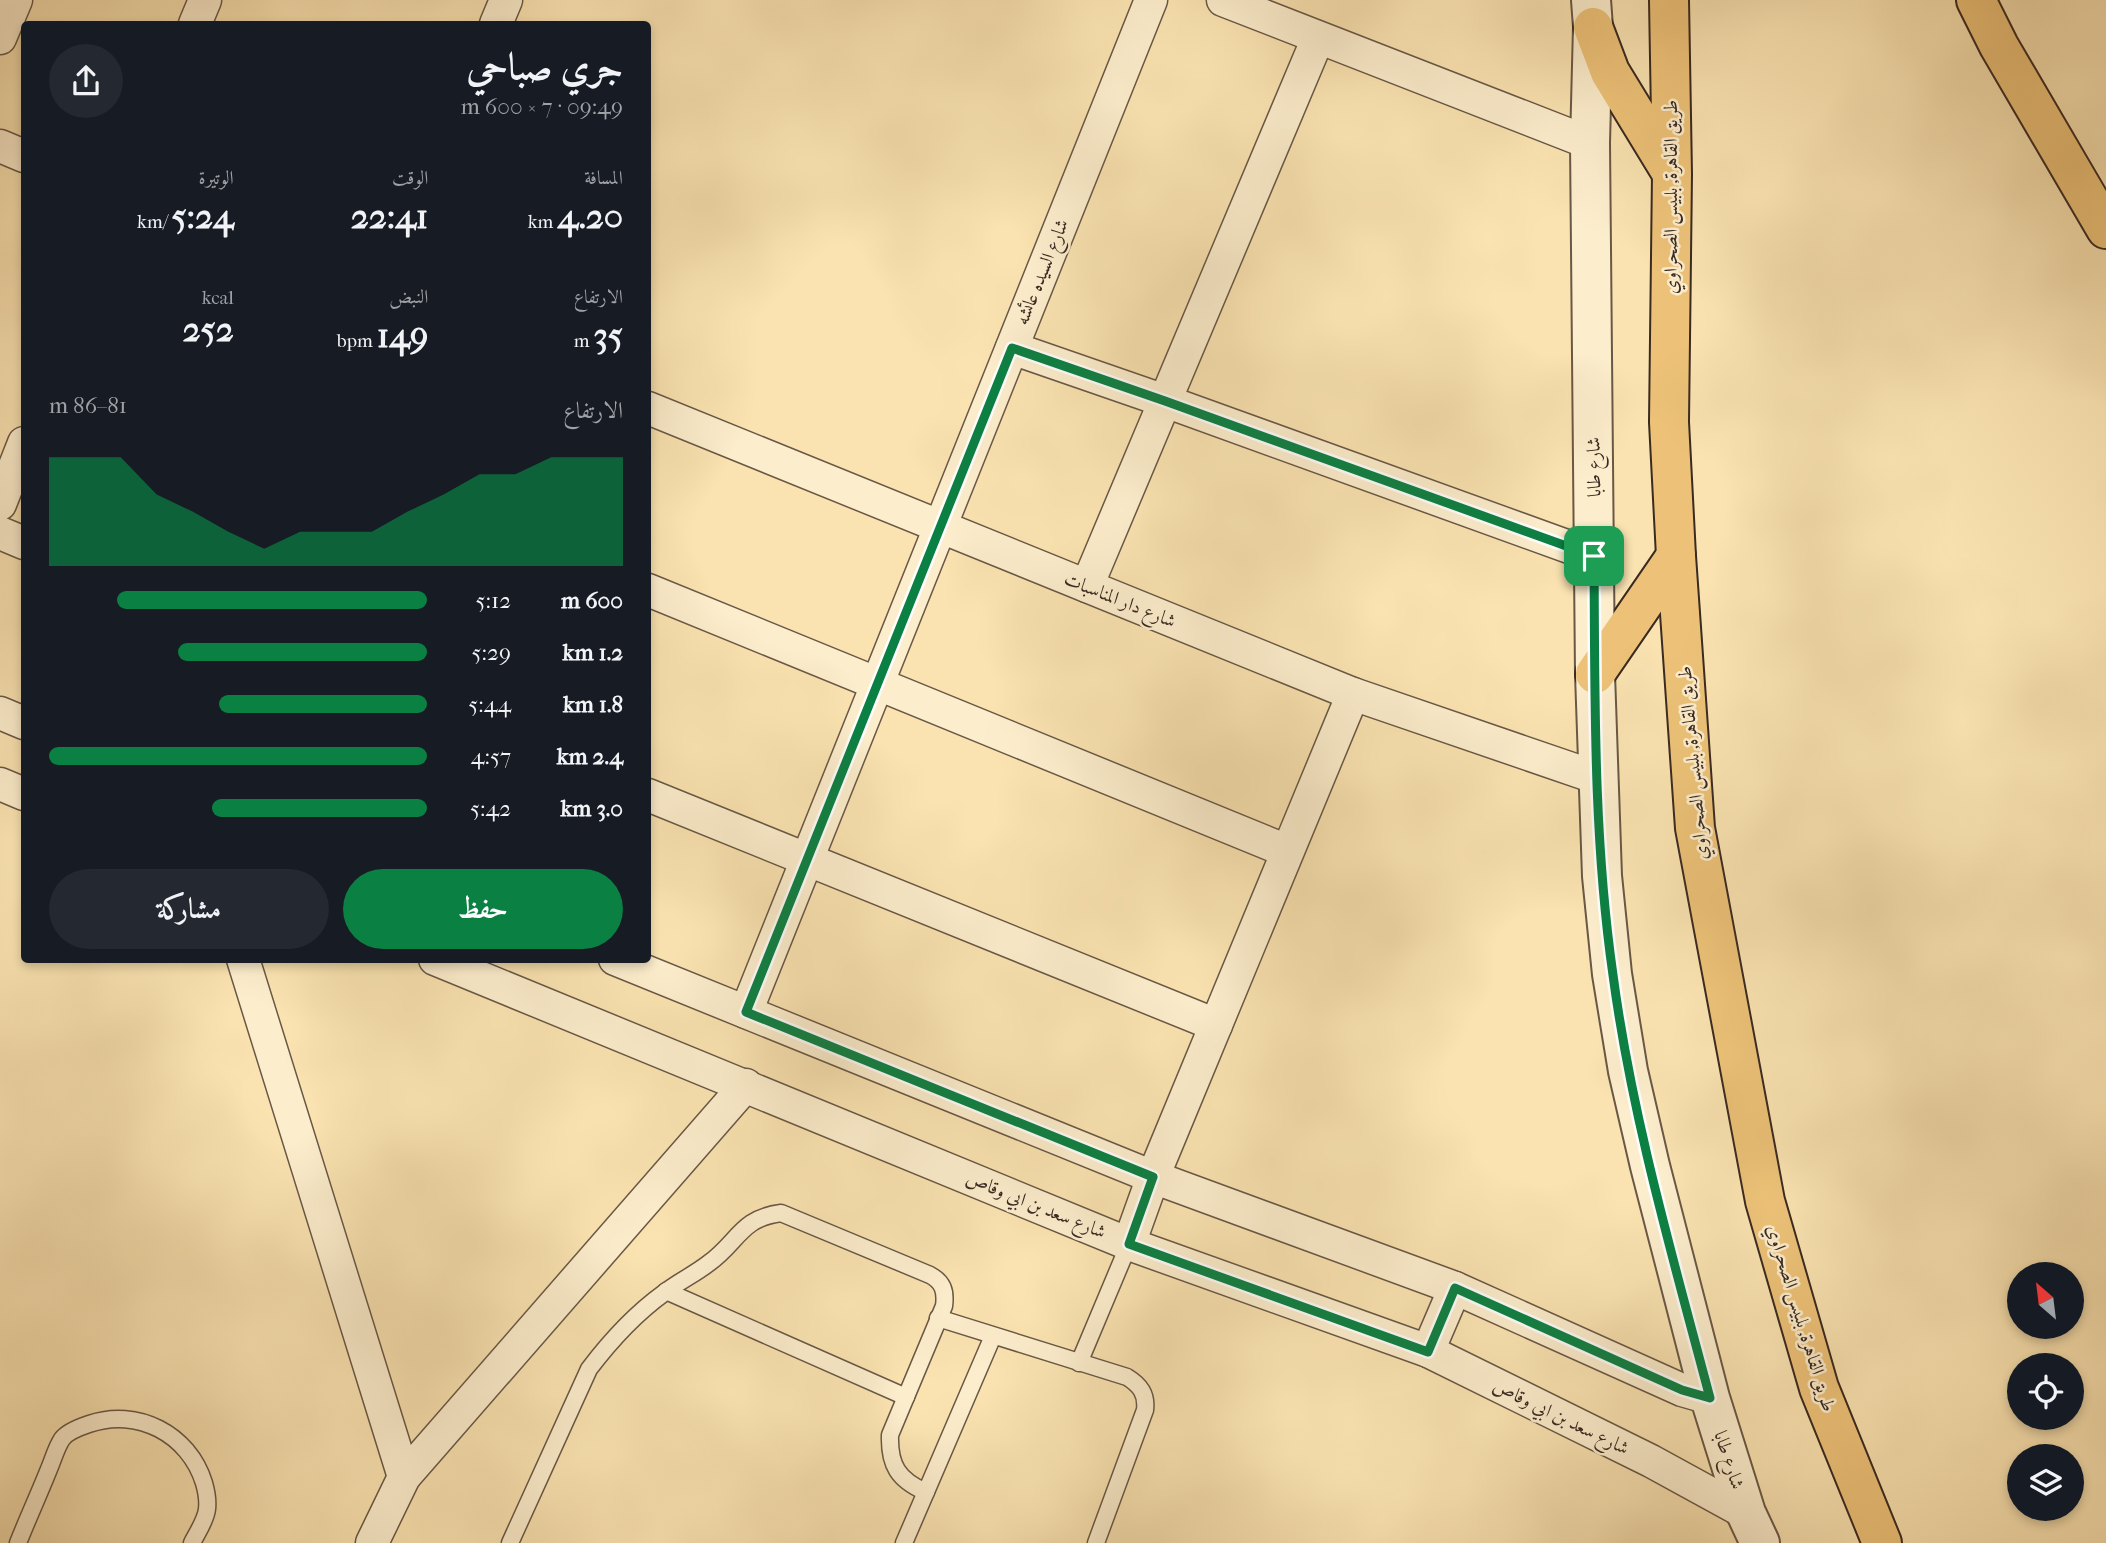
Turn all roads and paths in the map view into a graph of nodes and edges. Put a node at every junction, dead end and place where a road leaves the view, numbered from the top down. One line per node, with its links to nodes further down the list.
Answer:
1 (16, 0): 11 (street)
2 (205, 0): 9 (street)
3 (506, 0): 10 (street)
4 (1151, 0): 18 (street, شارع السيده عائشه)
5 (1223, 0): 12 (street)
6 (1669, 0): 16 (highway, طريق القاهرة, بلبيس الصحراوي)
7 (1976, 0): 17 (highway)
8 (1592, 13): 13 (street, شارع طابا); 16 (highway)
9 (196, 21)
10 (497, 21)
11 (0, 38)
12 (1318, 38): 13 (street); 19 (street)
13 (1590, 143): 26 (street, شارع طابا)
14 (0, 146): 15 (street)
15 (21, 155)
16 (1672, 174): 27 (highway, طريق القاهرة, بلبيس الصحراوي)
17 (2106, 229)
18 (1012, 348): 19 (street); 23 (street, شارع السيده عائشه)
19 (1165, 401): 26 (street); 28 (street)
20 (651, 409): 23 (street, شارع دار المناسبات)
21 (21, 450): 22 (street)
22 (0, 503)
23 (940, 526): 28 (street, شارع دار المناسبات); 31 (street, شارع السيده عائشه)
24 (0, 533): 25 (street)
25 (21, 542)
26 (1594, 556): 30 (street, شارع طابا)
27 (1676, 556): 30 (highway); 66 (highway, طريق القاهرة, بلبيس الصحراوي)
28 (1087, 586): 32 (street, شارع دار المناسبات)
29 (651, 591): 31 (street)
30 (1595, 674): 35 (street, شارع طابا)
31 (877, 683): 39 (street); 40 (street, شارع السيده عائشه)
32 (1353, 694): 35 (street, شارع دار المناسبات); 39 (street)
33 (0, 713): 34 (street)
34 (21, 722)
35 (1598, 778): 56 (street, شارع طابا)
36 (0, 784): 37 (street)
37 (21, 793)
38 (651, 796): 40 (street)
39 (1287, 851): 45 (street)
40 (807, 860): 44 (street, شارع السيده عائشه); 45 (street)
41 (244, 963): 57 (street)
42 (445, 963): 46 (street, شارع سعد بن ابي وقاص)
43 (625, 963): 44 (street)
44 (746, 1012): 47 (street)
45 (1216, 1025): 47 (street)
46 (746, 1085): 48 (street, شارع سعد بن ابي وقاص); 57 (street)
47 (1153, 1177): 48 (street); 49 (street)
48 (1129, 1244): 53 (street, شارع سعد بن ابي وقاص); 54 (lane)
49 (1455, 1288): 53 (street); 56 (street)
50 (666, 1291): 51 (lane); 55 (lane); 63 (lane)
51 (938, 1318): 52 (lane); 55 (lane)
52 (993, 1336): 54 (lane); 58 (lane)
53 (1428, 1352): 59 (street, شارع سعد بن ابي وقاص)
54 (1079, 1363): 65 (lane)
55 (906, 1397): 58 (lane)
56 (1710, 1398): 59 (street, شارع طابا)
57 (404, 1477): 62 (street)
58 (926, 1492): 64 (lane)
59 (1753, 1533)
60 (18, 1543): 61 (lane)
61 (192, 1543)
62 (372, 1543)
63 (510, 1543)
64 (904, 1543)
65 (1096, 1543)
66 (1882, 1543)

